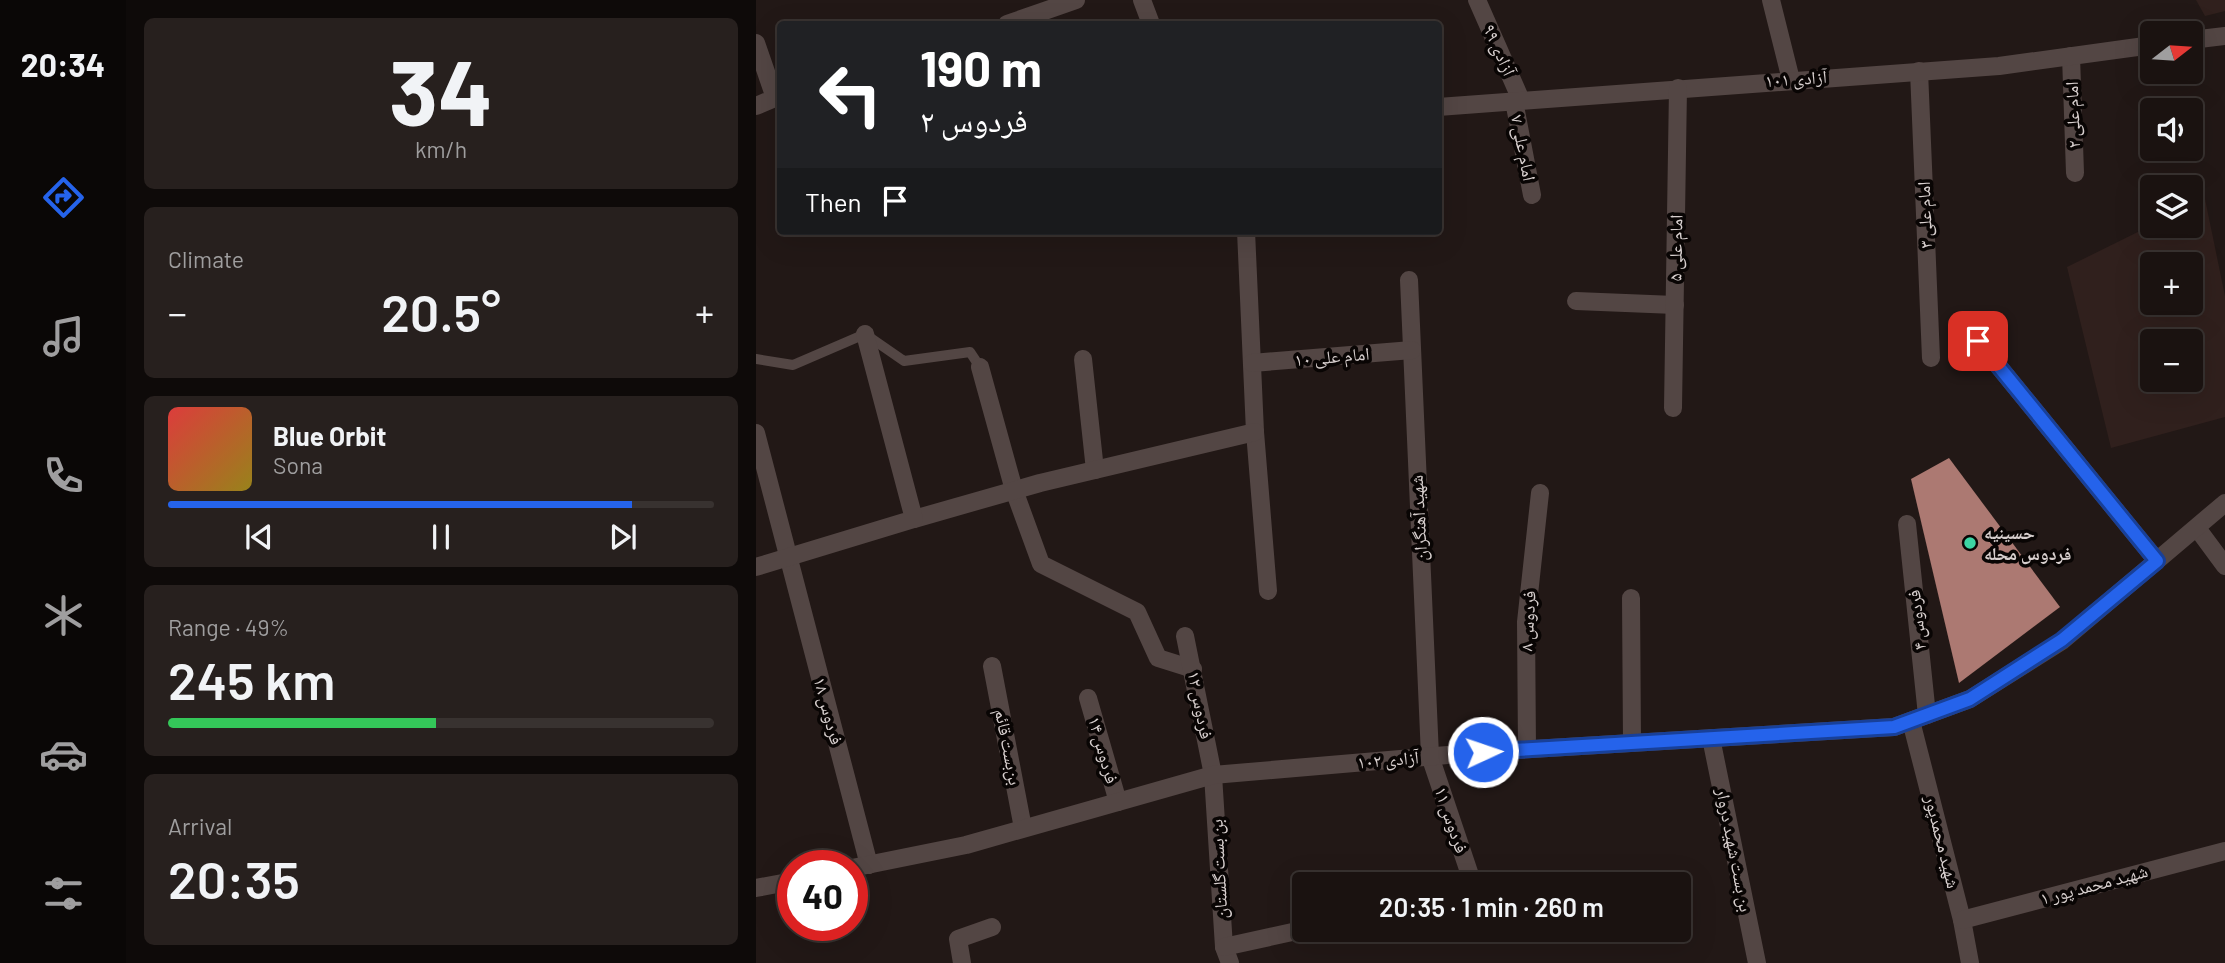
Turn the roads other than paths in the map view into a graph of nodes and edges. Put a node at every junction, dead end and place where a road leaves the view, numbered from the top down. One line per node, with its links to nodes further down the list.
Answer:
1 (1076, 0): 5 (street)
2 (1142, 0): 6 (street)
3 (1476, 0): 15 (street, آزادی ٩٩)
4 (1771, 0): 13 (street)
5 (1016, 21)
6 (1150, 21)
7 (2225, 36): 8 (street)
8 (2203, 39)
9 (756, 43): 16 (street)
10 (2140, 47): 11 (street, آزادی ۱۰۱)
11 (2071, 56): 12 (street, آزادی ۱۰۱); 18 (street, امام علی ۲)
12 (1919, 71): 13 (street, آزادی ۱۰۱); 27 (street, امام علی ۳)
13 (1791, 80): 14 (street, آزادی ۱۰۱)
14 (1678, 88): 15 (street, آزادی ۱۰۱); 23 (street, امام علی ۵)
15 (1518, 101): 17 (street, آزادی ۱۰۱); 19 (street, امام علی ۷)
16 (756, 106)
17 (1442, 107)
18 (2075, 173)
19 (1532, 195)
20 (1246, 235): 30 (street)
21 (1409, 280): 26 (street, شهید آهنگران)
22 (1576, 301): 23 (street)
23 (1675, 305): 32 (street, امام علی ۵)
24 (865, 334): 28 (lane); 31 (lane); 39 (street)
25 (1978, 341): 43 (street)
26 (1412, 350): 30 (street, امام علی ۱۰); 56 (street, شهید آهنگران)
27 (1931, 358)
28 (756, 359)
29 (1083, 359): 35 (street)
30 (1252, 363): 33 (street)
31 (980, 368): 36 (street)
32 (1673, 408)
33 (1255, 432): 35 (street); 46 (street)
34 (756, 433): 42 (street, فردوس ۱۸)
35 (1095, 470): 36 (street)
36 (1014, 490): 39 (street); 50 (street)
37 (1540, 493): 55 (street, فردوس ۸)
38 (2225, 503): 41 (street, آزادی ۱۰۲)
39 (914, 519): 42 (street)
40 (1907, 524): 52 (street, فردوس ۴)
41 (2197, 528): 43 (street, آزادی ۱۰۲); 45 (street)
42 (788, 557): 44 (street); 60 (street, فردوس ۱۸)
43 (2157, 561): 52 (street, آزادی ۱۰۲)
44 (756, 566)
45 (2225, 566)
46 (1268, 591)
47 (1631, 598): 54 (street)
48 (1185, 636): 50 (street, فردوس ۱۲)
49 (992, 666): 59 (street, بن‌بست قائم)
50 (1193, 669): 57 (street, فردوس ۱۲)
51 (1088, 698): 58 (street, فردوس ۱۴)
52 (1919, 718): 53 (street, آزادی ۱۰۲); 66 (street, شهید محمدپور)
53 (1711, 738): 54 (street, آزادی ۱۰۲); 71 (street, بن بست شهید دروار)
54 (1632, 743): 55 (street, آزادی ۱۰۲)
55 (1527, 749): 56 (street, آزادی ۱۰۲)
56 (1430, 757): 57 (street, آزادی ۱۰۲); 63 (street, فردوس ۱۱)
57 (1213, 775): 58 (street, آزادی ۱۰۲); 69 (street, بن بست گلستان)
58 (1118, 802): 59 (street, آزادی ۱۰۲)
59 (1023, 828): 62 (street, آزادی ۱۰۲)
60 (857, 850)
61 (2225, 851): 66 (street, شهید محمد پور ۱)
62 (868, 866)
63 (1469, 872)
64 (777, 884): 65 (street)
65 (756, 888)
66 (1962, 920): 72 (street, شهید محمدپور)
67 (992, 927): 70 (street)
68 (1292, 934): 69 (street)
69 (1227, 955)
70 (962, 963)
71 (1757, 963)
72 (1970, 963)

